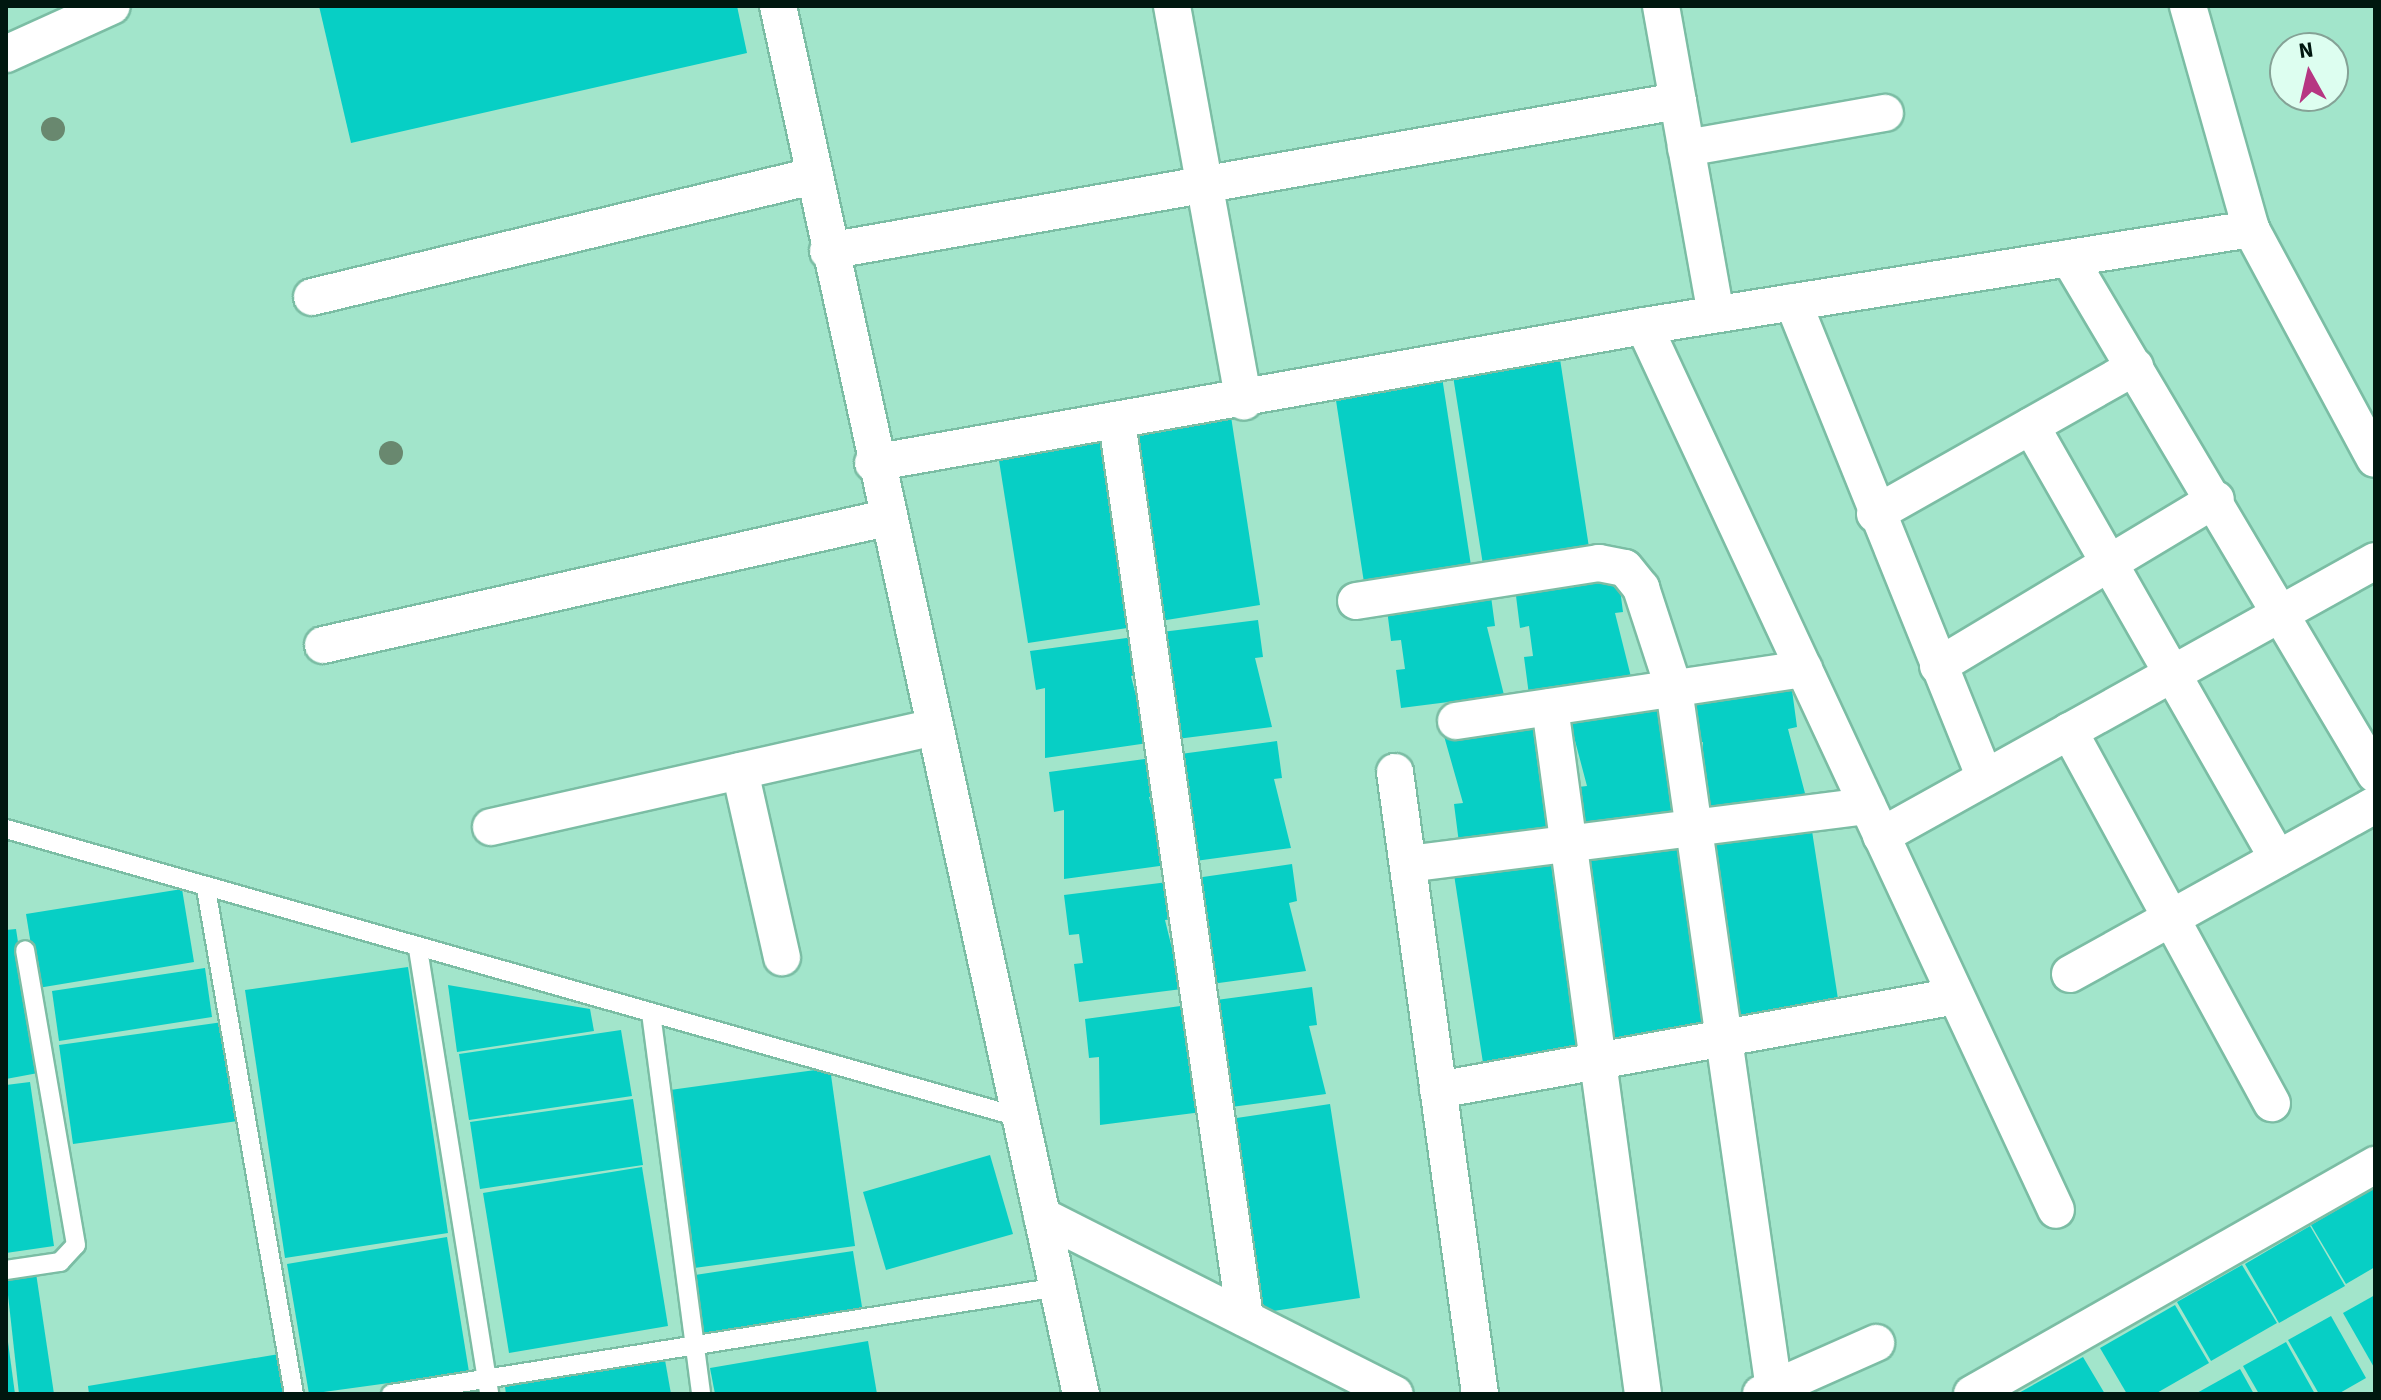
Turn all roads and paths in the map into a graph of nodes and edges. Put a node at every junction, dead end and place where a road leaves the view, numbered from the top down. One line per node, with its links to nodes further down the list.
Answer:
1 (112, 6): 6 (street)
2 (781, 6): 10 (street)
3 (1172, 6): 11 (street)
4 (1661, 6): 7 (street)
5 (2188, 6): 12 (street)
6 (6, 54)
7 (1678, 101): 9 (street); 11 (street)
8 (1885, 113): 9 (street)
9 (1686, 148): 17 (street)
10 (813, 176): 13 (street); 15 (street)
11 (1204, 183): 13 (street); 20 (street)
12 (2251, 229): 14 (street); 23 (street)
13 (828, 251): 24 (street)
14 (2069, 258): 16 (street); 19 (street)
15 (312, 297)
16 (1793, 302): 17 (street); 26 (street)
17 (1716, 314): 18 (street)
18 (1644, 326): 20 (street); 34 (street)
19 (2135, 367): 22 (street); 25 (street)
20 (1244, 401): 21 (street)
21 (1117, 422): 24 (street); 71 (street)
22 (2031, 426): 26 (street); 29 (street)
23 (2375, 459)
24 (873, 463): 27 (street)
25 (2216, 499): 29 (street); 31 (street)
26 (1875, 514): 33 (street)
27 (886, 518): 32 (street); 39 (street)
28 (2375, 561): 31 (street)
29 (2109, 563): 33 (street); 35 (street)
30 (1356, 601): 36 (street)
31 (2284, 610): 35 (street); 43 (street)
32 (323, 645)
33 (1938, 666): 44 (street)
34 (1804, 669): 36 (street); 46 (street)
35 (2171, 673): 40 (street); 51 (street)
36 (1674, 689): 37 (street); 48 (street)
37 (1550, 707): 38 (street); 50 (street)
38 (1456, 721)
39 (933, 727): 41 (street); 65 (street)
40 (2069, 731): 44 (street); 54 (street)
41 (740, 771): 47 (street); 57 (street)
42 (1395, 772): 52 (street)
43 (2375, 774)
44 (1985, 778): 46 (street)
45 (2375, 805): 51 (street)
46 (1874, 821): 48 (street); 59 (street)
47 (491, 827)
48 (1695, 828): 50 (street); 61 (street)
49 (6, 829): 53 (lane)
50 (1569, 844): 52 (street); 62 (street)
51 (2278, 859): 54 (street)
52 (1408, 864): 63 (street)
53 (206, 889): 55 (lane); 76 (lane)
54 (2171, 918): 58 (street); 64 (street)
55 (418, 949): 60 (lane); 74 (lane)
56 (25, 950): 69 (lane)
57 (782, 957)
58 (2070, 974)
59 (1956, 996): 61 (street); 67 (street)
60 (651, 1013): 65 (lane); 73 (lane)
61 (1725, 1038): 62 (street); 75 (street)
62 (1598, 1061): 63 (street); 82 (street)
63 (1438, 1090): 81 (street)
64 (2272, 1103)
65 (1019, 1117): 68 (street)
66 (2375, 1165): 83 (street)
67 (2056, 1210)
68 (1042, 1216): 70 (street); 71 (street)
69 (6, 1270)
70 (1058, 1287): 73 (lane); 79 (street)
71 (1245, 1318): 80 (street)
72 (1876, 1343): 75 (street)
73 (694, 1345): 74 (lane); 78 (lane)
74 (488, 1386): 77 (lane)
75 (1767, 1391)
76 (294, 1394)
77 (391, 1394)
78 (701, 1394)
79 (1081, 1394)
80 (1395, 1394)
81 (1480, 1394)
82 (1643, 1394)
83 (1972, 1394)

